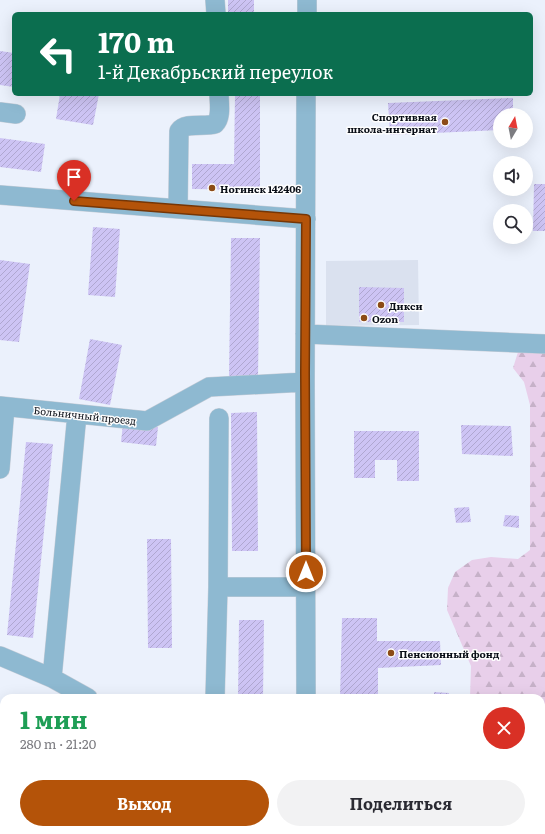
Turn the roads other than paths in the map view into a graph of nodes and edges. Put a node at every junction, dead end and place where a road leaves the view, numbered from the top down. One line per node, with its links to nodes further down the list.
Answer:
1 (215, 0): 3 (street)
2 (307, 0): 4 (street)
3 (216, 12)
4 (307, 12)
5 (218, 96): 8 (street)
6 (306, 96): 9 (street)
7 (0, 195): 8 (street)
8 (178, 209): 9 (street)
9 (306, 219): 10 (street)
10 (305, 334): 11 (street); 12 (street)
11 (545, 344)
12 (305, 382): 14 (street, Больничный проезд); 18 (street)
13 (3, 406): 14 (street, Больничный проезд); 16 (street)
14 (77, 414): 20 (street)
15 (219, 418): 17 (street)
16 (0, 469)
17 (218, 587): 18 (street); 22 (street)
18 (306, 587): 23 (street)
19 (0, 656): 20 (street)
20 (52, 678): 21 (street)
21 (81, 694)
22 (215, 694)
23 (306, 694)

